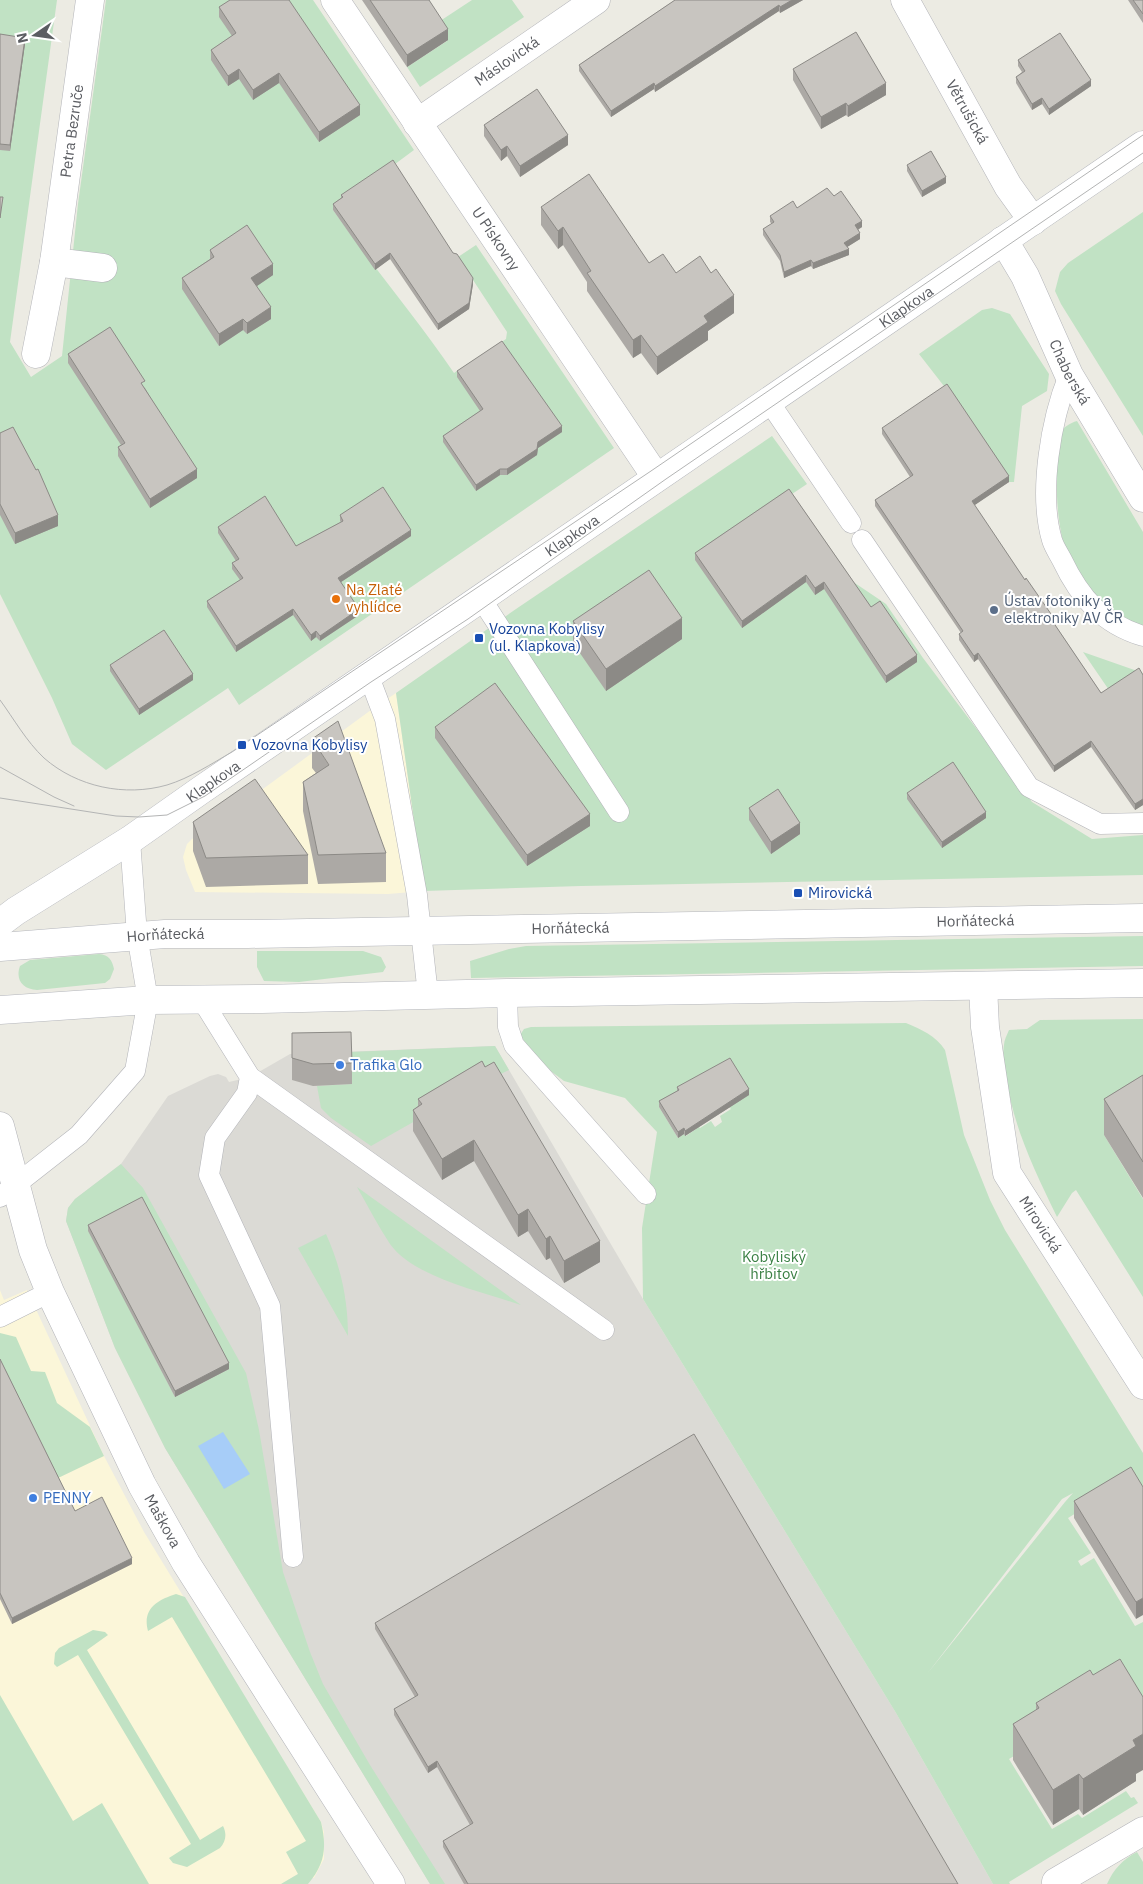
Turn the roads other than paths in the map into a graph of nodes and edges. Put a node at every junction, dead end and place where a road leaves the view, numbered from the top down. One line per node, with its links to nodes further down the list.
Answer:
1 (90, 0): 9 (street, Petra Bezruče)
2 (335, 0): 5 (street, U Pískovny)
3 (596, 0): 5 (street, Máslovická)
4 (905, 0): 7 (street, Větrušická)
5 (417, 123): 14 (street, U Pískovny)
6 (1143, 145): 7 (street, Klapkova)
7 (1033, 221): 8 (street, Klapkova)
8 (1002, 241): 12 (street, Chaberská); 13 (street, Klapkova)
9 (54, 262): 10 (street); 11 (street, Petra Bezruče)
10 (104, 268)
11 (36, 354)
12 (1069, 375): 15 (street, Chaberská); 19 (lane)
13 (768, 400): 14 (street, Klapkova); 16 (lane)
14 (656, 477): 18 (street, Klapkova)
15 (1143, 498)
16 (851, 523)
17 (862, 540): 22 (lane)
18 (480, 597): 20 (street, Klapkova); 21 (lane)
19 (1143, 636)
20 (368, 674): 23 (street, Klapkova); 26 (lane)
21 (619, 812)
22 (1143, 823)
23 (130, 840): 25 (street, Klapkova); 27 (lane)
24 (1143, 918): 26 (street, Horňátecká)
25 (0, 923)
26 (421, 931): 27 (street, Horňátecká); 32 (lane)
27 (137, 935): 28 (street, Horňátecká); 33 (lane)
28 (0, 947)
29 (1143, 983): 30 (street)
30 (983, 986): 31 (street); 43 (street, Mirovická)
31 (507, 993): 32 (street); 39 (lane)
32 (428, 995): 34 (street)
33 (148, 1000): 34 (street); 35 (street); 38 (lane)
34 (202, 1000): 36 (lane)
35 (0, 1010)
36 (250, 1077): 42 (lane); 44 (lane)
37 (0, 1126): 38 (street, Maškova)
38 (8, 1192): 40 (street, Maškova)
39 (646, 1194)
40 (50, 1292): 41 (lane); 46 (street, Maškova)
41 (0, 1317)
42 (604, 1330)
43 (1143, 1385)
44 (293, 1557)
45 (1143, 1830): 47 (street)
46 (391, 1884)
47 (1057, 1884)

